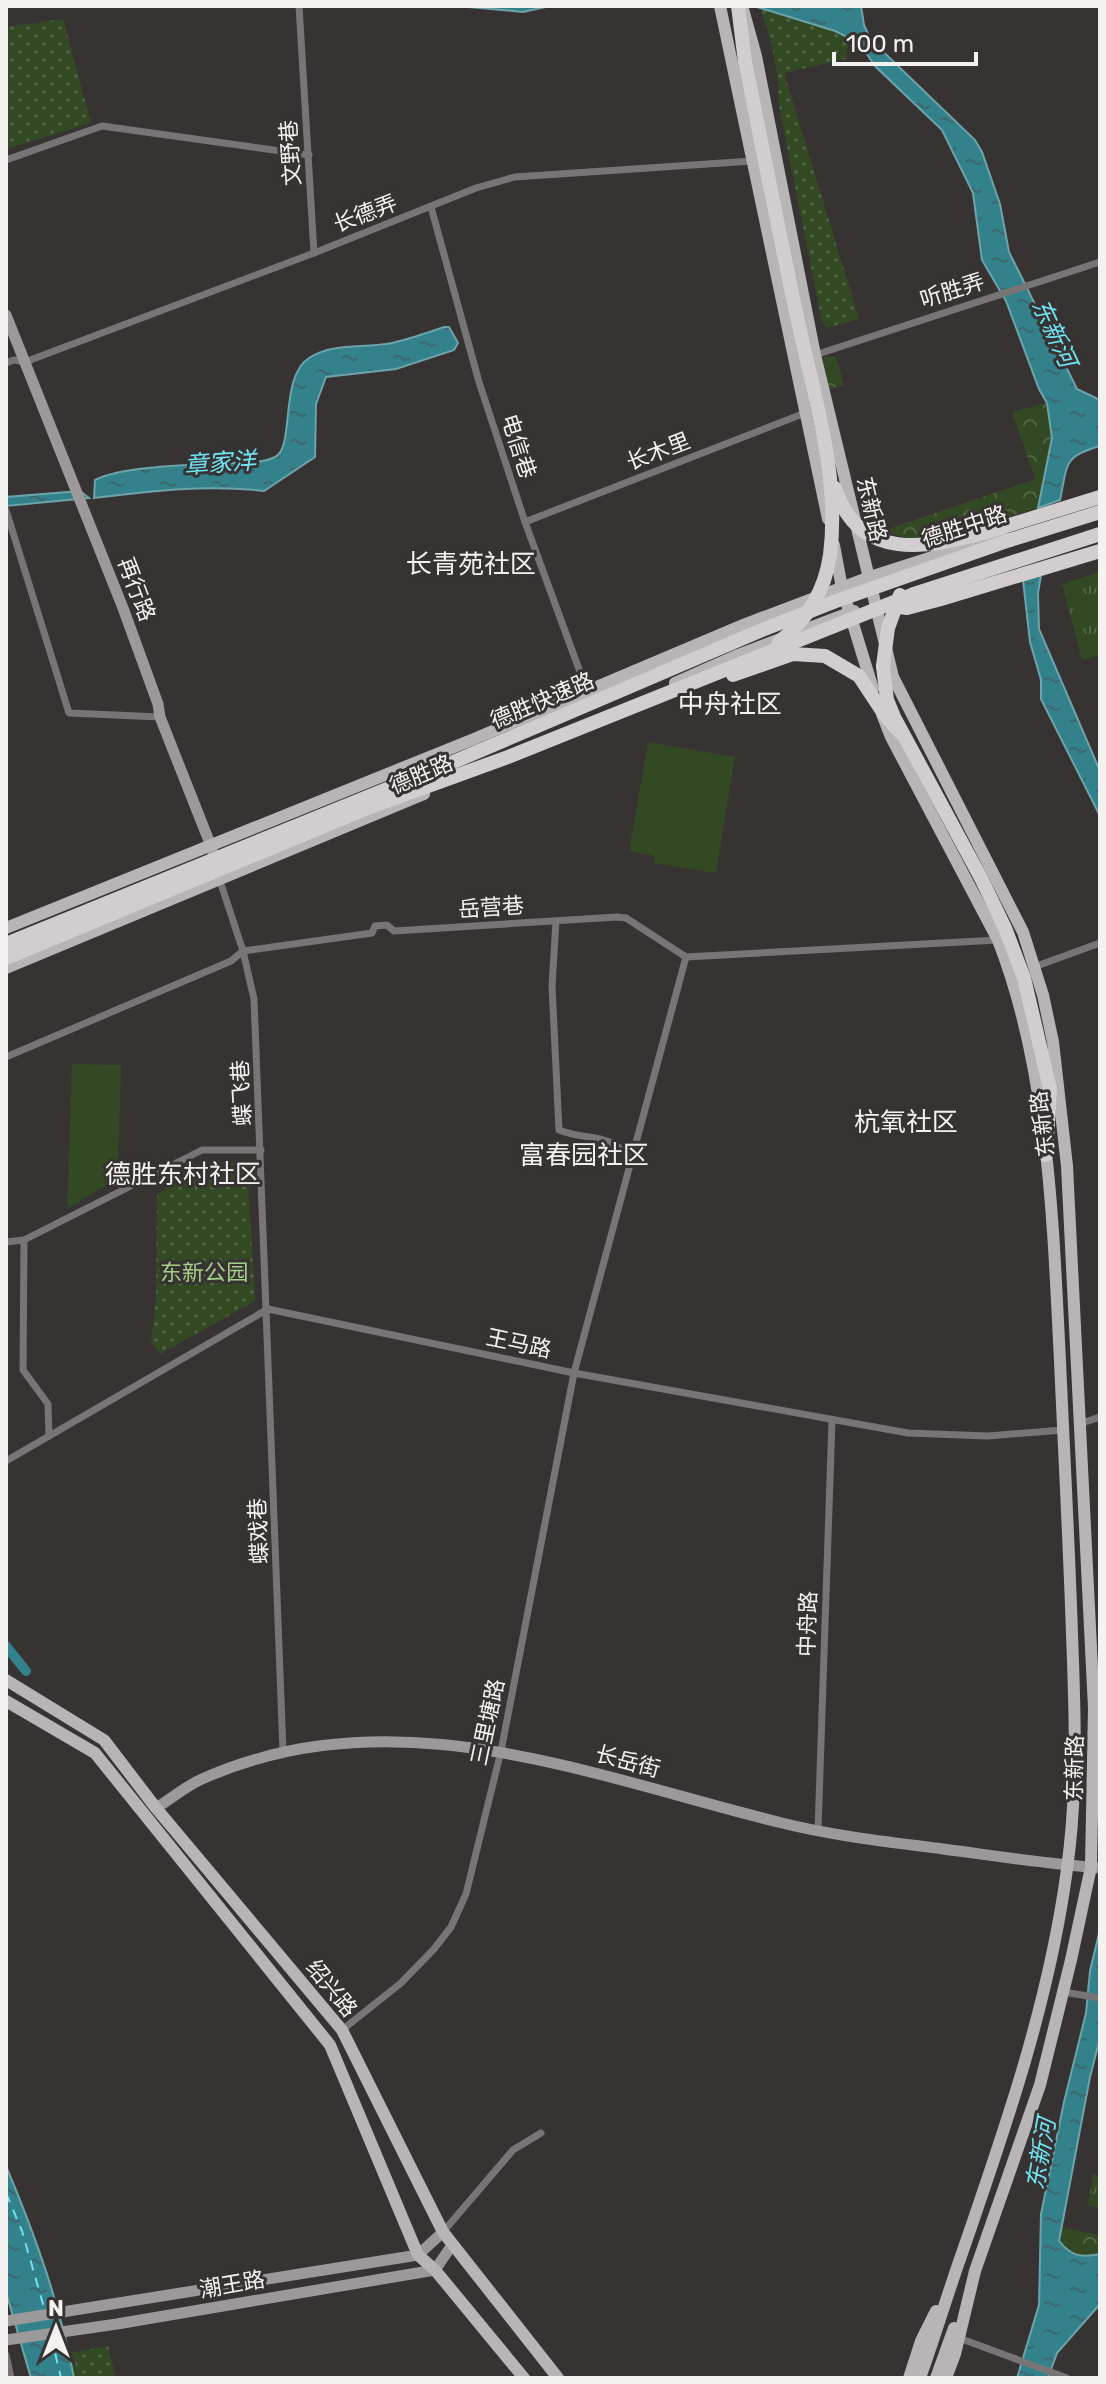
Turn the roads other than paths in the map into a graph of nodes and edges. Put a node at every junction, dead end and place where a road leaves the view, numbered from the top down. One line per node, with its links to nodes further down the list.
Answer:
1 (299, 6): 4 (street, 文野巷)
2 (720, 6): 6 (main road, 东新路)
3 (740, 6): 11 (main road, 东新路); 15 (highway, bridge)
4 (309, 155): 5 (street); 8 (street, 文野巷)
5 (6, 160)
6 (752, 161): 7 (street, 长德弄); 14 (main road, 东新路)
7 (431, 207): 8 (street, 长德弄); 20 (street, 电信巷)
8 (314, 253): 12 (street, 长德弄)
9 (1100, 262): 11 (street, 听胜弄)
10 (6, 315): 12 (street, 再行路)
11 (815, 355): 24 (main road, 东新路)
12 (25, 362): 13 (street, 长德弄); 30 (street, 再行路)
13 (6, 363)
14 (805, 413): 20 (street, 长木里); 25 (main road, 东新路)
15 (829, 470): 21 (highway, bridge); 28 (highway, bridge)
16 (1100, 497): 21 (highway)
17 (1100, 504): 24 (main road, 德胜中路)
18 (6, 510): 30 (street)
19 (1100, 512): 39 (highway, 德胜快速路, bridge)
20 (525, 522): 29 (street, 电信巷)
21 (987, 532): 31 (highway, bridge)
22 (1100, 532): 26 (main road, 德胜中路); 32 (highway, 德胜快速路, bridge)
23 (1100, 551): 26 (highway)
24 (867, 578): 25 (main road, 德胜中路); 26 (main road, 东新路)
25 (842, 588): 27 (main road, 东新路); 29 (main road, 德胜路)
26 (875, 603): 27 (main road, 德胜中路); 43 (main road, 东新路)
27 (850, 612): 34 (main road, 德胜路); 37 (main road, 东新路)
28 (741, 672): 31 (highway, bridge); 32 (highway, bridge)
29 (587, 691): 33 (main road, 德胜路)
30 (160, 717): 33 (street, 再行路)
31 (902, 734): 47 (highway)
32 (508, 757): 42 (highway, 德胜快速路, bridge)
33 (211, 846): 34 (street, 再行路); 36 (main road, 德胜路)
34 (220, 881): 40 (street, 蝶飞巷); 44 (main road, 德胜路)
35 (556, 921): 40 (street, 岳营巷); 41 (street, 岳营巷); 48 (street)
36 (6, 928)
37 (998, 940): 41 (street); 47 (main road, 东新路)
38 (1100, 943): 43 (street)
39 (6, 944)
40 (243, 951): 45 (street, 岳营巷); 46 (street, 蝶飞巷)
41 (686, 957): 48 (street, 三里塘路)
42 (6, 958)
43 (1034, 967): 55 (main road, 东新路)
44 (6, 968)
45 (6, 1057)
46 (261, 1150): 49 (street); 51 (street, 蝶飞巷)
47 (1046, 1155): 56 (main road, 东新路)
48 (632, 1159): 52 (street, 三里塘路)
49 (24, 1240): 50 (street); 57 (street)
50 (6, 1242)
51 (268, 1309): 52 (street, 王马路); 57 (street); 61 (street, 蝶戏巷)
52 (574, 1373): 54 (street, 王马路); 62 (street, 三里塘路)
53 (1100, 1417): 55 (street)
54 (832, 1420): 56 (street, 王马路); 64 (street, 中舟路)
55 (1079, 1424): 66 (main road, 东新路)
56 (1063, 1430): 65 (main road, 东新路)
57 (49, 1436): 58 (street)
58 (6, 1461)
59 (6, 1680): 63 (main road, 绍兴路)
60 (6, 1701): 73 (main road, 绍兴路)
61 (283, 1751): 62 (street, 长岳街); 63 (street, 长岳街)
62 (501, 1751): 64 (street, 长岳街); 69 (street, 三里塘路)
63 (156, 1808): 69 (main road, 绍兴路)
64 (818, 1830): 65 (street, 长岳街)
65 (1068, 1866): 66 (street, 长岳街); 74 (main road, 东新路)
66 (1096, 1868): 67 (main road, 东新路)
67 (1063, 1992): 68 (street); 76 (main road, 东新路)
68 (1100, 1998)
69 (342, 2030): 71 (main road, 绍兴路)
70 (541, 2133): 71 (street)
71 (443, 2232): 72 (main road, 绍兴路); 73 (street)
72 (452, 2245): 75 (street); 83 (main road, 绍兴路)
73 (418, 2255): 75 (main road, 绍兴路); 77 (street, 潮王路)
74 (958, 2265): 84 (main road, 东新路); 85 (main road, 东新路)
75 (435, 2270): 79 (street, 潮王路); 82 (main road, 绍兴路)
76 (975, 2271): 78 (main road, 东新路); 86 (main road, 东新路)
77 (6, 2321)
78 (959, 2338): 87 (main road, 东新路); 88 (street)
79 (6, 2340)
80 (6, 2355): 81 (street)
81 (11, 2378)
82 (524, 2378)
83 (558, 2378)
84 (909, 2378)
85 (920, 2378)
86 (936, 2378)
87 (946, 2378)
88 (1067, 2378)

